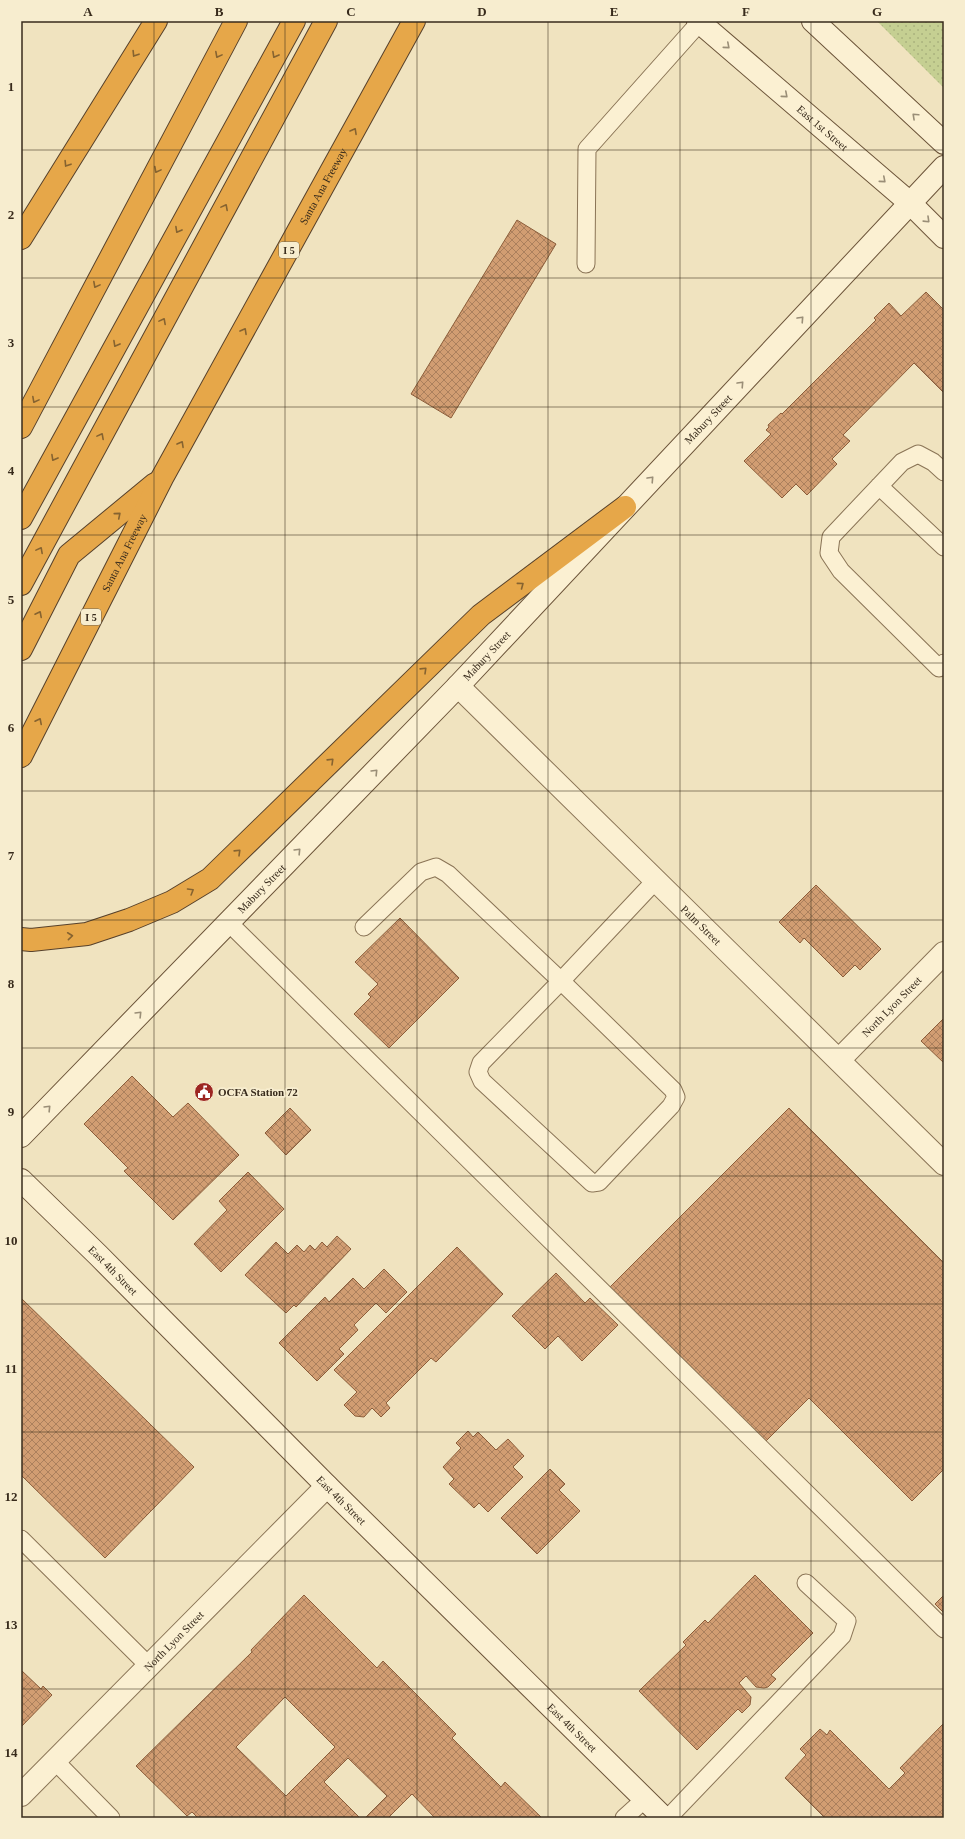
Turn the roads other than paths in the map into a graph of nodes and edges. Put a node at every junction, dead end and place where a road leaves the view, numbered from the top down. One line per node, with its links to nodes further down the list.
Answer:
1 (156, 21): 11 (highway, one-way to 11)
2 (236, 21): 14 (highway, one-way to 14)
3 (294, 21): 19 (highway, one-way to 19)
4 (326, 21): 21 (highway, one-way to 4)
5 (414, 21): 16 (highway, Santa Ana Freeway / I 5, one-way to 5)
6 (813, 21): 8 (main road, one-way to 6)
7 (699, 22): 10 (main road, East 1st Street, one-way to 10); 13 (lane)
8 (944, 143)
9 (944, 167): 10 (main road, Mabury Street)
10 (910, 203): 12 (main road, East 1st Street, one-way to 12); 18 (main road, Mabury Street, one-way to 10)
11 (23, 234)
12 (944, 237)
13 (586, 264)
14 (21, 427)
15 (944, 472): 17 (lane)
16 (162, 478): 22 (highway, Santa Ana Freeway / I 5, one-way to 16); 25 (highway, Santa Ana Freeway / I 5, one-way to 16)
17 (879, 486): 20 (lane); 23 (lane)
18 (625, 507): 24 (main road, Mabury Street); 29 (highway, one-way to 18)
19 (21, 518)
20 (944, 547)
21 (21, 584)
22 (21, 649)
23 (944, 663)
24 (458, 686): 26 (main road, Palm Street); 27 (main road, Mabury Street, one-way to 24)
25 (21, 756)
26 (656, 880): 31 (lane); 32 (main road, Palm Street)
27 (228, 922): 33 (main road, Mabury Street, one-way to 27); 39 (lane)
28 (364, 927): 31 (lane)
29 (26, 939)
30 (944, 953): 32 (main road, North Lyon Street)
31 (562, 981): 31 (lane)
32 (839, 1060): 34 (main road, Palm Street)
33 (21, 1136)
34 (944, 1164)
35 (21, 1180): 36 (main road, East 4th Street)
36 (327, 1486): 40 (main road, North Lyon Street); 43 (main road, East 4th Street)
37 (21, 1539): 40 (lane)
38 (806, 1583): 47 (lane)
39 (944, 1629)
40 (149, 1666): 41 (main road, North Lyon Street)
41 (55, 1761): 42 (main road, North Lyon Street); 44 (lane)
42 (21, 1795)
43 (645, 1799): 45 (lane); 46 (main road, East 4th Street)
44 (111, 1818)
45 (624, 1818)
46 (664, 1818)
47 (668, 1818)

